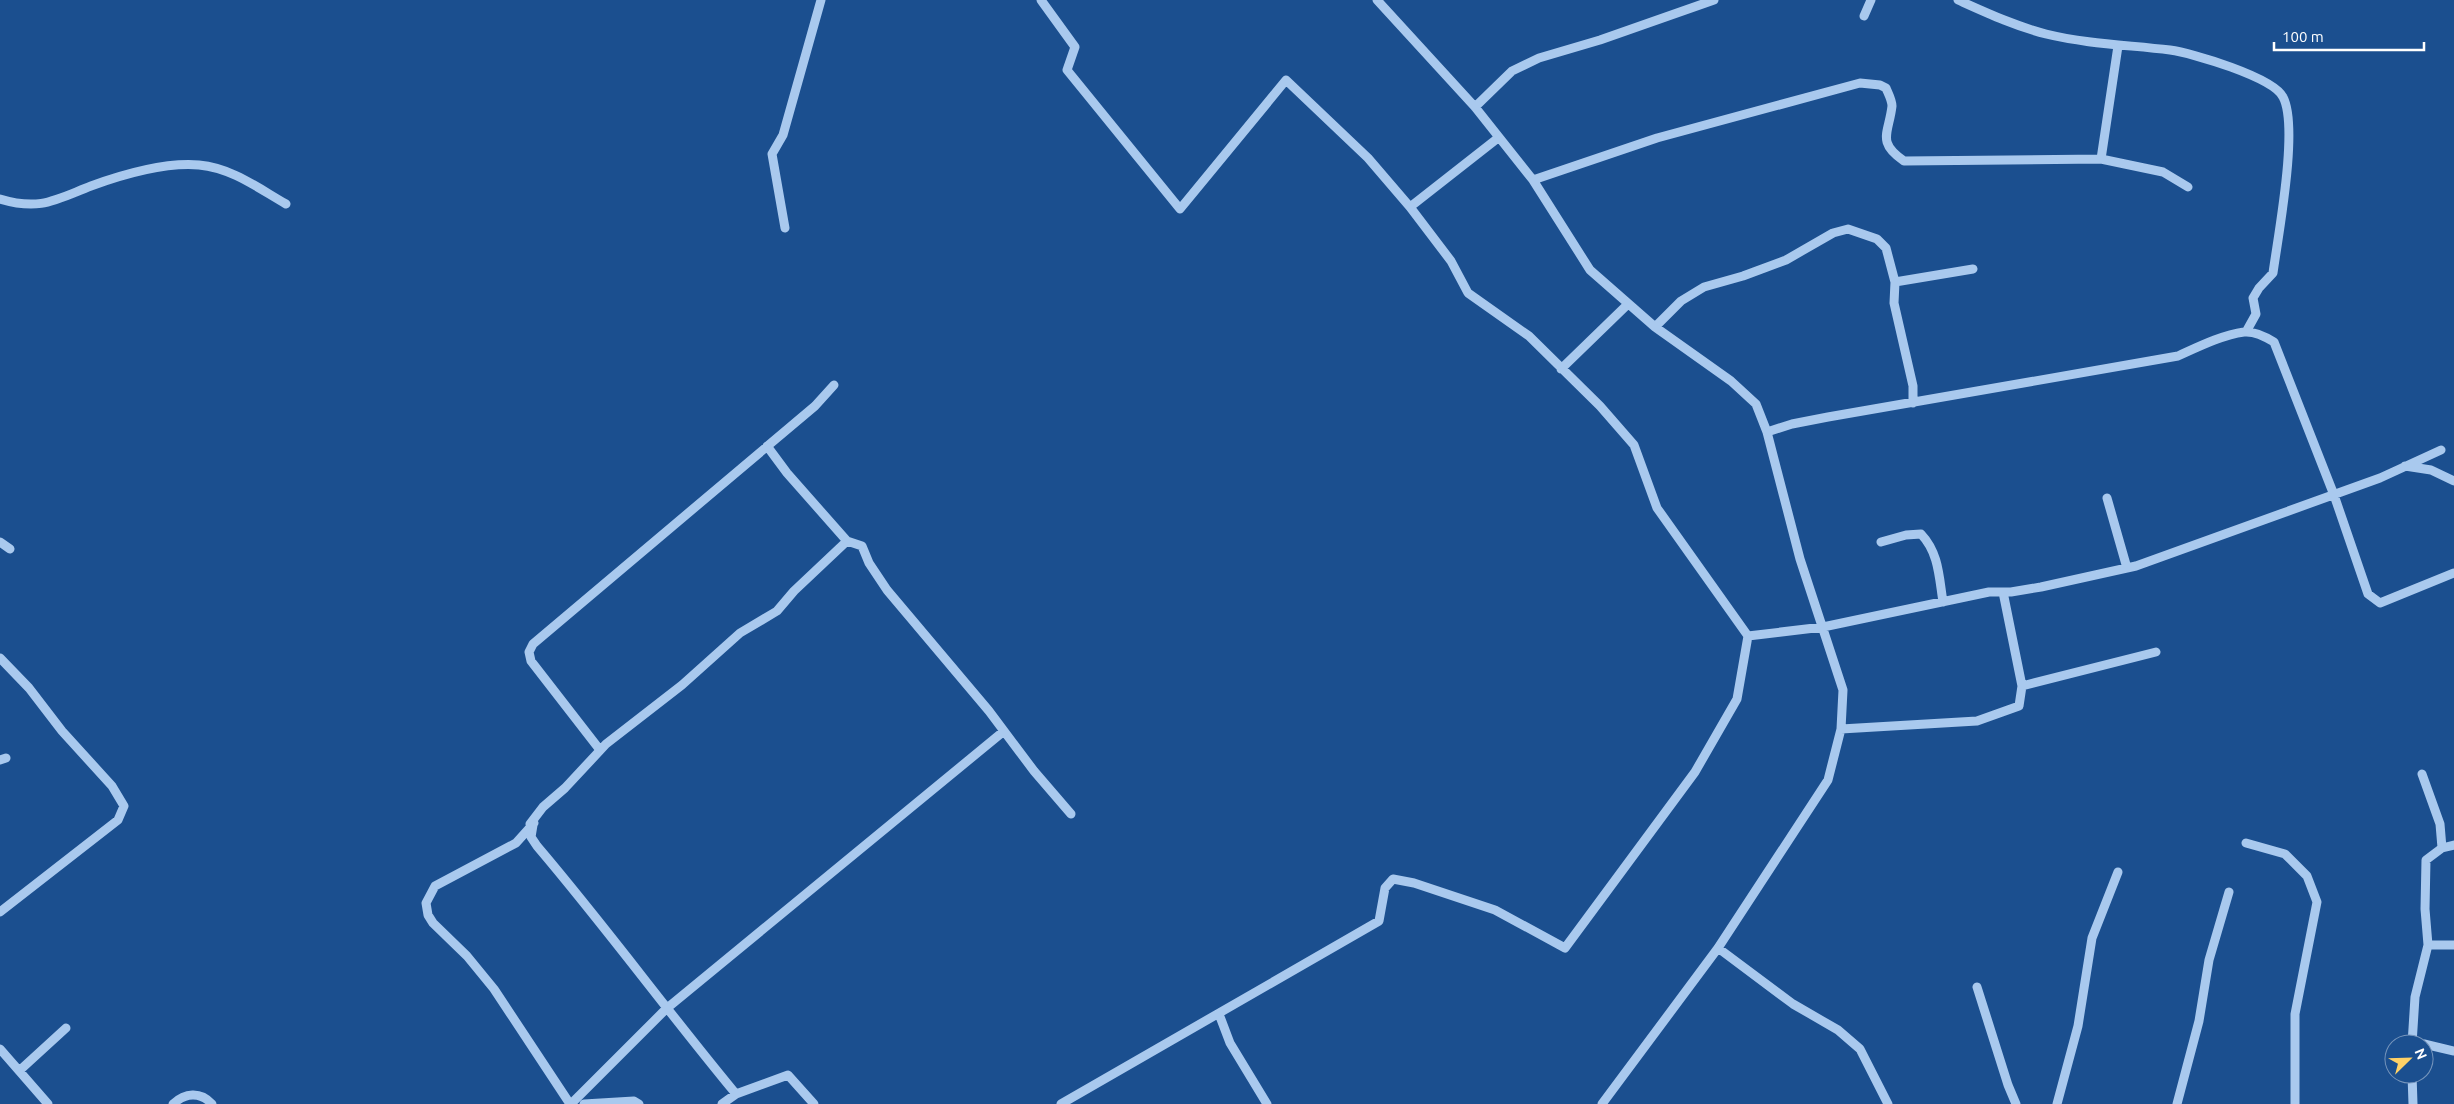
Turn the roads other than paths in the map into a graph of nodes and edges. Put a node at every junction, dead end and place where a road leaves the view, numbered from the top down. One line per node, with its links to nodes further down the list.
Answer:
1 (821, 0): 17 (street)
2 (1041, 0): 16 (street)
3 (1714, 0): 9 (street)
4 (1871, 0): 7 (street)
5 (1958, 0): 8 (street)
6 (1382, 2): 9 (street)
7 (1864, 16)
8 (2118, 46): 11 (street); 22 (street)
9 (1475, 107): 10 (street)
10 (1498, 138): 12 (street); 16 (street)
11 (2101, 159): 12 (street); 13 (street)
12 (1533, 180): 20 (street)
13 (2188, 187)
14 (0, 199): 15 (street)
15 (286, 204)
16 (1410, 207): 23 (street)
17 (785, 228)
18 (1972, 269): 19 (street)
19 (1895, 282): 21 (street); 25 (street)
20 (1628, 304): 21 (street); 23 (street)
21 (1655, 327): 26 (street)
22 (2246, 332): 25 (street); 31 (street)
23 (1561, 369): 42 (street)
24 (834, 385): 27 (street)
25 (1913, 403): 26 (street)
26 (1767, 432): 41 (street)
27 (767, 446): 33 (street); 48 (street)
28 (2441, 450): 29 (street)
29 (2405, 466): 30 (street); 31 (street)
30 (2454, 481)
31 (2334, 495): 37 (street); 38 (street)
32 (2107, 498): 37 (street)
33 (847, 541): 47 (street); 48 (street)
34 (0, 542): 36 (street)
35 (1881, 542): 40 (street)
36 (10, 549)
37 (2127, 568): 39 (street)
38 (2454, 573)
39 (2004, 592): 40 (street); 45 (street)
40 (1943, 602): 41 (street)
41 (1823, 627): 42 (street); 46 (street)
42 (1748, 636): 63 (street)
43 (2156, 652): 45 (street)
44 (0, 658): 57 (street)
45 (2022, 686): 46 (street)
46 (1840, 729): 60 (street)
47 (1004, 731): 50 (street); 62 (street)
48 (600, 750): 51 (street)
49 (2422, 774): 54 (street)
50 (1071, 814)
51 (534, 823): 62 (street); 75 (street)
52 (2246, 843): 87 (street)
53 (2454, 845): 54 (street)
54 (2442, 848): 58 (street)
55 (2118, 872): 85 (street)
56 (2229, 892): 86 (street)
57 (0, 912)
58 (2428, 945): 59 (street); 65 (street)
59 (2454, 945)
60 (1718, 948): 82 (street); 83 (street)
61 (1977, 987): 84 (street)
62 (666, 1009): 71 (street); 75 (street)
63 (1219, 1014): 80 (street); 81 (street)
64 (66, 1028): 69 (street)
65 (2413, 1034)
66 (2434, 1046): 68 (street)
67 (0, 1049): 69 (street)
68 (2454, 1050)
69 (19, 1071): 72 (street)
70 (2412, 1084): 88 (street)
71 (736, 1094): 78 (street); 79 (street)
72 (48, 1104)
73 (173, 1104): 74 (street)
74 (212, 1104)
75 (571, 1104)
76 (584, 1104): 77 (street)
77 (639, 1104)
78 (722, 1104)
79 (814, 1104)
80 (1061, 1104)
81 (1267, 1104)
82 (1602, 1104)
83 (1888, 1104)
84 (2016, 1104)
85 (2057, 1104)
86 (2177, 1104)
87 (2295, 1104)
88 (2413, 1104)

